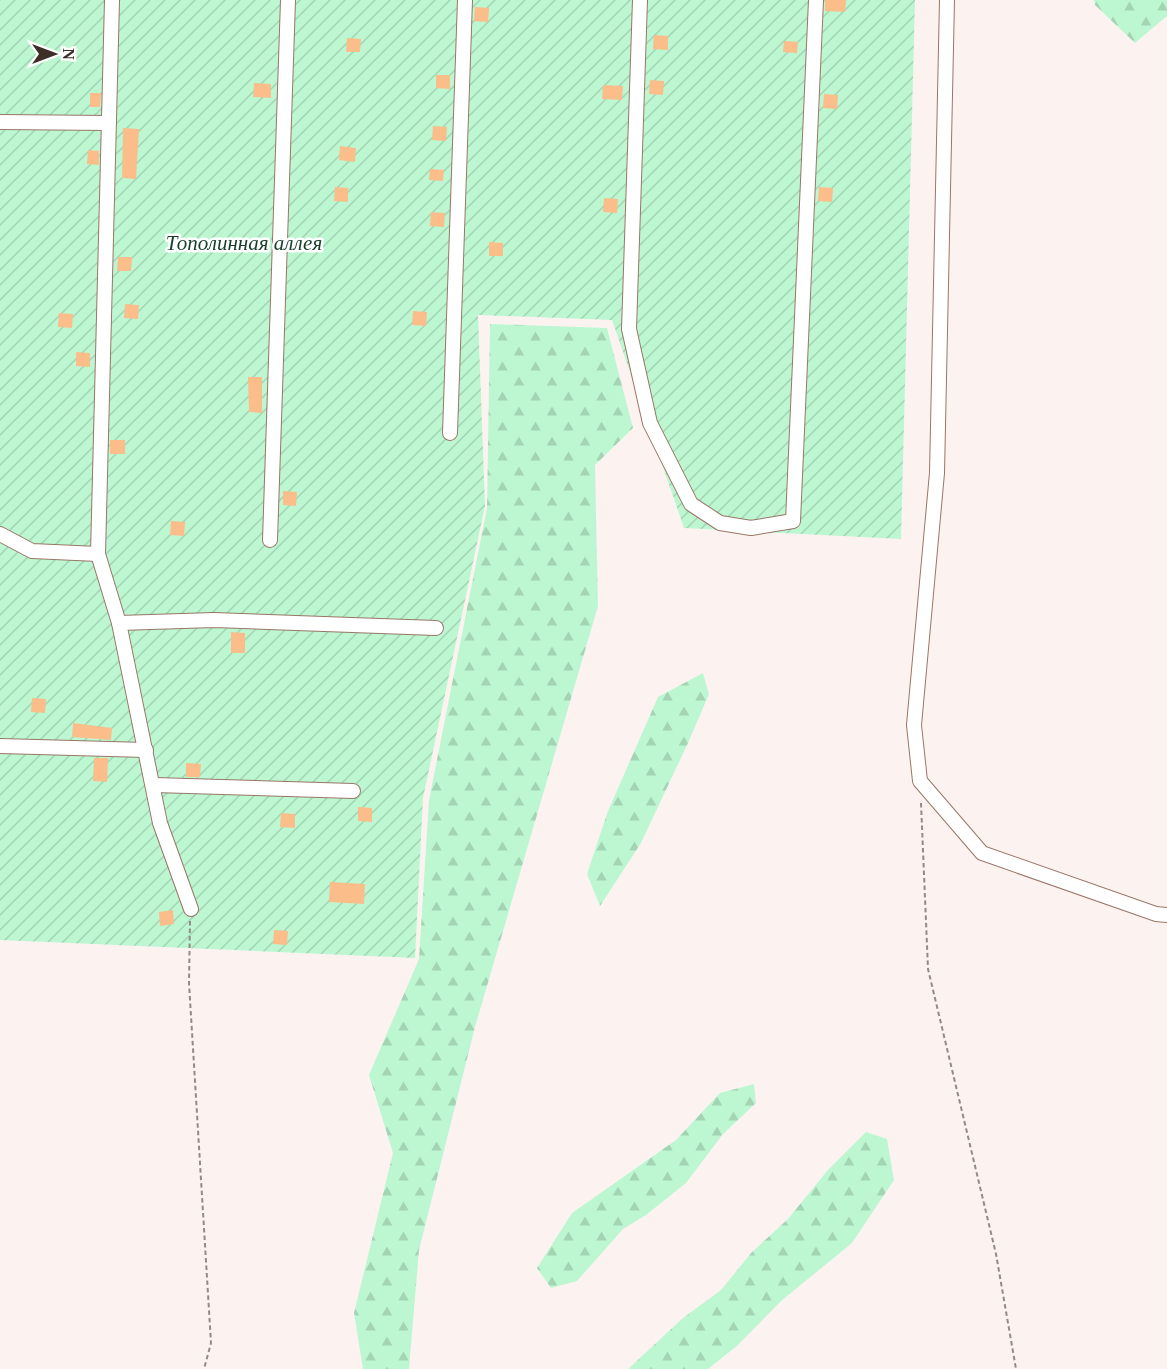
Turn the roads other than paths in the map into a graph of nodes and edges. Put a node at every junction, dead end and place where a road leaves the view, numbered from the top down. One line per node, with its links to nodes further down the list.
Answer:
1 (112, 0): 8 (lane)
2 (288, 0): 11 (lane)
3 (465, 0): 9 (lane)
4 (640, 0): 5 (lane)
5 (816, 0)
6 (947, 0): 20 (lane)
7 (0, 122): 8 (lane)
8 (109, 123): 12 (lane)
9 (450, 433)
10 (0, 534): 12 (lane)
11 (270, 540)
12 (98, 554): 13 (lane)
13 (119, 623): 14 (lane); 16 (lane)
14 (436, 628)
15 (0, 746): 16 (lane)
16 (146, 750): 17 (lane)
17 (154, 785): 18 (lane); 19 (lane)
18 (353, 791)
19 (191, 909)
20 (1167, 915)

